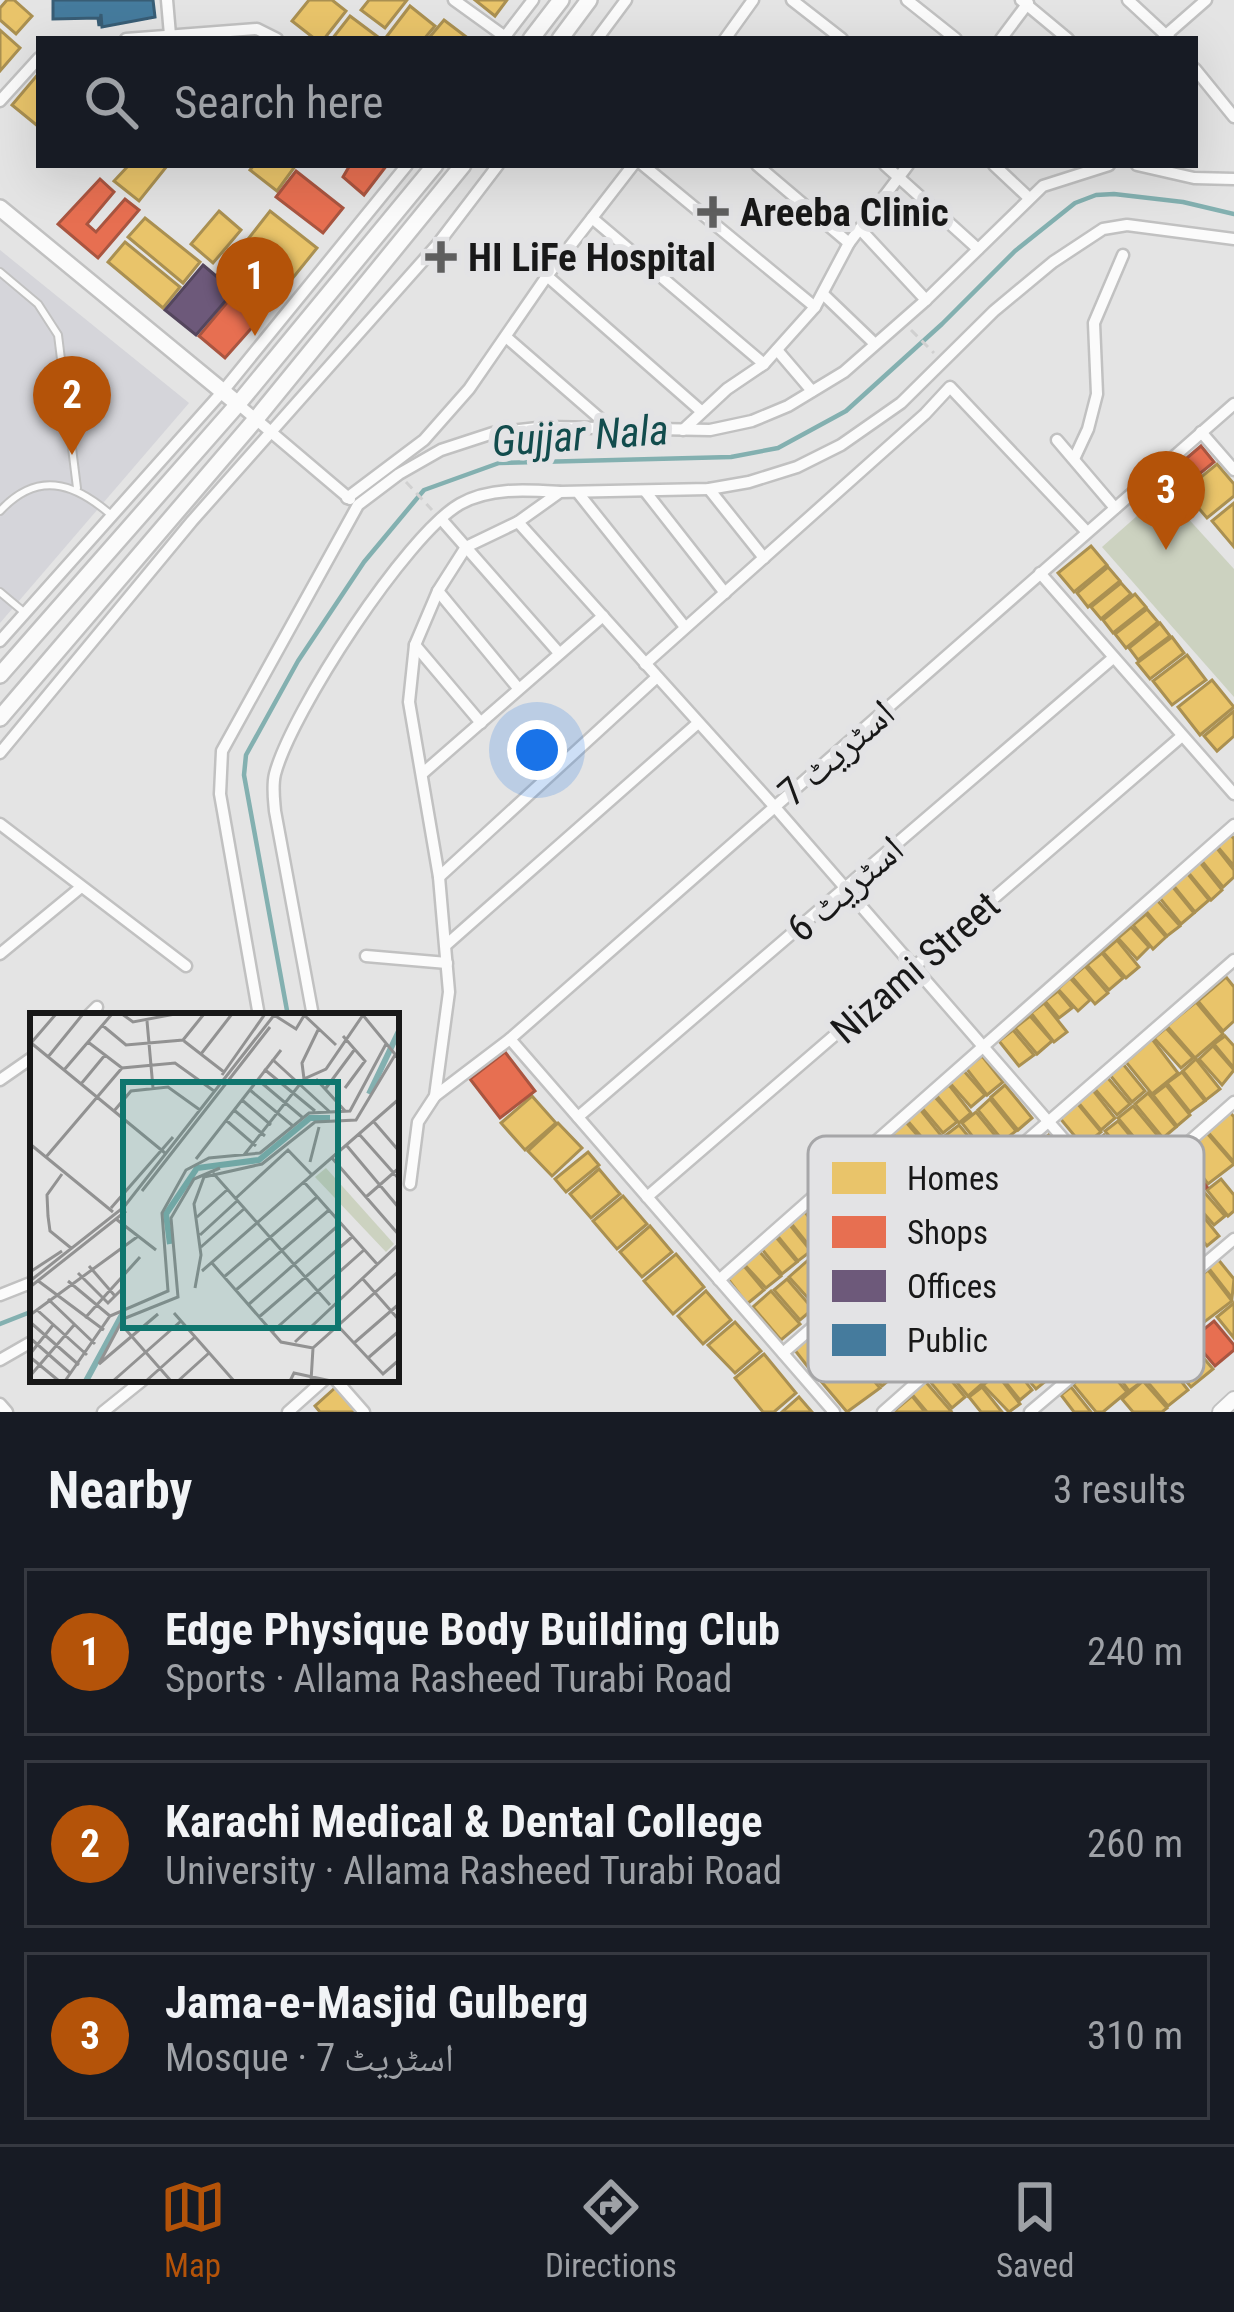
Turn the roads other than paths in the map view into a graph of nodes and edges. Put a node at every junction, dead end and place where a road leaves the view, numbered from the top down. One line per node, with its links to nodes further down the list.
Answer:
1 (167, 0): 13 (street)
2 (454, 0): 16 (street)
3 (533, 0): 17 (street)
4 (561, 0): 18 (main road)
5 (589, 0): 19 (main road)
6 (626, 0): 20 (street)
7 (753, 0): 21 (street)
8 (792, 0): 22 (street)
9 (907, 0): 23 (street)
10 (1128, 0): 26 (street)
11 (1206, 0): 27 (street)
12 (1026, 2): 24 (street); 25 (street)
13 (170, 34): 14 (street); 15 (street)
14 (152, 36)
15 (271, 36)
16 (502, 36)
17 (506, 36)
18 (533, 36)
19 (566, 36)
20 (599, 36)
21 (727, 36)
22 (838, 36)
23 (952, 36)
24 (1003, 36)
25 (1065, 36)
26 (1167, 36)
27 (1169, 36)
28 (36, 61): 30 (street)
29 (1198, 73): 31 (street)
30 (0, 101)
31 (1234, 117)
32 (405, 168): 61 (street)
33 (433, 168): 63 (main road)
34 (461, 168): 66 (main road)
35 (496, 168): 70 (street)
36 (630, 168): 46 (street)
37 (647, 168): 56 (street)
38 (761, 168): 49 (street)
39 (997, 168): 44 (street)
40 (1094, 168): 44 (street)
41 (904, 170): 47 (street); 50 (street)
42 (1192, 171): 43 (street)
43 (1234, 179)
44 (1029, 197): 50 (street)
45 (0, 208): 61 (main road)
46 (592, 218): 53 (street); 60 (street)
47 (860, 229): 49 (street); 55 (street)
48 (1234, 239): 77 (street)
49 (849, 243): 54 (street)
50 (978, 249): 55 (street)
51 (1123, 255): 72 (street)
52 (0, 272): 76 (lane)
53 (548, 276): 57 (street); 65 (street)
54 (824, 295): 56 (street); 58 (street)
55 (926, 300): 58 (street)
56 (815, 307): 59 (street)
57 (506, 338): 67 (street); 73 (street)
58 (874, 343): 62 (street)
59 (777, 350): 60 (street); 62 (street)
60 (764, 364): 65 (street)
61 (223, 391): 63 (main road); 84 (street)
62 (812, 391): 68 (street)
63 (238, 404): 66 (street); 102 (main road)
64 (1234, 404): 69 (street, اسٹریٹ 7)
65 (701, 410): 68 (street)
66 (256, 419): 70 (street); 105 (main road)
67 (604, 429): 68 (street); 75 (street)
68 (683, 430)
69 (1201, 432): 74 (street); 82 (street, اسٹریٹ 7)
70 (273, 434): 81 (street); 109 (street)
71 (1057, 440): 72 (street)
72 (1074, 459): 82 (street)
73 (388, 463): 75 (street); 81 (street)
74 (1234, 470)
75 (399, 475): 81 (street)
76 (77, 488): 83 (lane); 84 (lane)
77 (709, 489): 78 (street); 89 (street)
78 (645, 491): 80 (street); 93 (street)
79 (560, 492): 80 (street); 85 (street); 86 (street)
80 (579, 494): 96 (street)
81 (352, 501): 125 (street)
82 (1115, 508): 87 (street, اسٹریٹ 7)
83 (0, 512)
84 (110, 514): 94 (street)
85 (440, 518): 88 (street); 126 (street)
86 (518, 521): 88 (street); 95 (street)
87 (1087, 532): 89 (street); 90 (street, اسٹریٹ 7)
88 (466, 547): 91 (street); 99 (street)
89 (764, 558): 93 (street)
90 (1040, 574): 100 (street); 112 (street, اسٹریٹ 7)
91 (438, 591): 98 (street); 104 (street)
92 (0, 592): 94 (lane)
93 (725, 592): 96 (street)
94 (25, 613): 97 (street)
95 (603, 616): 99 (street); 101 (street)
96 (685, 627): 101 (street)
97 (0, 641)
98 (415, 645): 106 (street); 110 (street)
99 (559, 653): 104 (street)
100 (1113, 658): 108 (street); 117 (street, اسٹریٹ 6)
101 (646, 664): 103 (street)
102 (0, 675)
103 (657, 677): 107 (street); 115 (street)
104 (518, 688): 106 (street)
105 (0, 718)
106 (482, 723): 110 (street)
107 (698, 723): 112 (street); 118 (street)
108 (1182, 736): 111 (street); 124 (street, Nizami Street)
109 (0, 753)
110 (422, 773): 115 (street)
111 (1234, 794)
112 (774, 806): 117 (street); 127 (street, اسٹریٹ 7)
113 (0, 824): 116 (street)
114 (1234, 825): 128 (street)
115 (440, 877): 118 (street)
116 (80, 888): 119 (street); 123 (street)
117 (844, 889): 124 (street); 133 (street, اسٹریٹ 6)
118 (446, 946): 122 (street)
119 (0, 954)
120 (366, 956): 122 (street)
121 (1234, 960): 134 (street)
122 (447, 963): 131 (street)
123 (186, 966)
124 (914, 969): 128 (street); 140 (street, Nizami Street)
125 (258, 1013)
126 (312, 1013)
127 (509, 1039): 131 (street, اسٹریٹ 7); 133 (street)
128 (983, 1047): 134 (street); 135 (street)
129 (30, 1059): 130 (street)
130 (0, 1080)
131 (434, 1096): 139 (street)
132 (1234, 1102): 138 (street)
133 (578, 1117): 140 (street)
134 (1048, 1122): 136 (street); 137 (street)
135 (882, 1136)
136 (1032, 1136)
137 (1060, 1136)
138 (1196, 1136)
139 (410, 1184)
140 (647, 1197): 144 (street)
141 (808, 1201): 144 (street)
142 (1234, 1239): 143 (street)
143 (1204, 1265)
144 (719, 1280): 149 (street)
145 (30, 1283): 146 (street)
146 (0, 1295)
147 (808, 1331): 149 (street)
148 (30, 1343): 150 (street)
149 (783, 1353): 155 (street)
150 (0, 1360)
151 (140, 1382): 161 (street)
152 (322, 1382): 162 (street)
153 (338, 1382): 163 (street)
154 (808, 1382): 164 (street)
155 (808, 1382)
156 (917, 1382): 165 (street)
157 (1066, 1382): 166 (street)
158 (1234, 1399): 167 (street)
159 (0, 1404): 160 (street)
160 (7, 1412)
161 (103, 1412)
162 (288, 1412)
163 (364, 1412)
164 (834, 1412)
165 (883, 1412)
166 (1030, 1412)
167 (1220, 1412)

